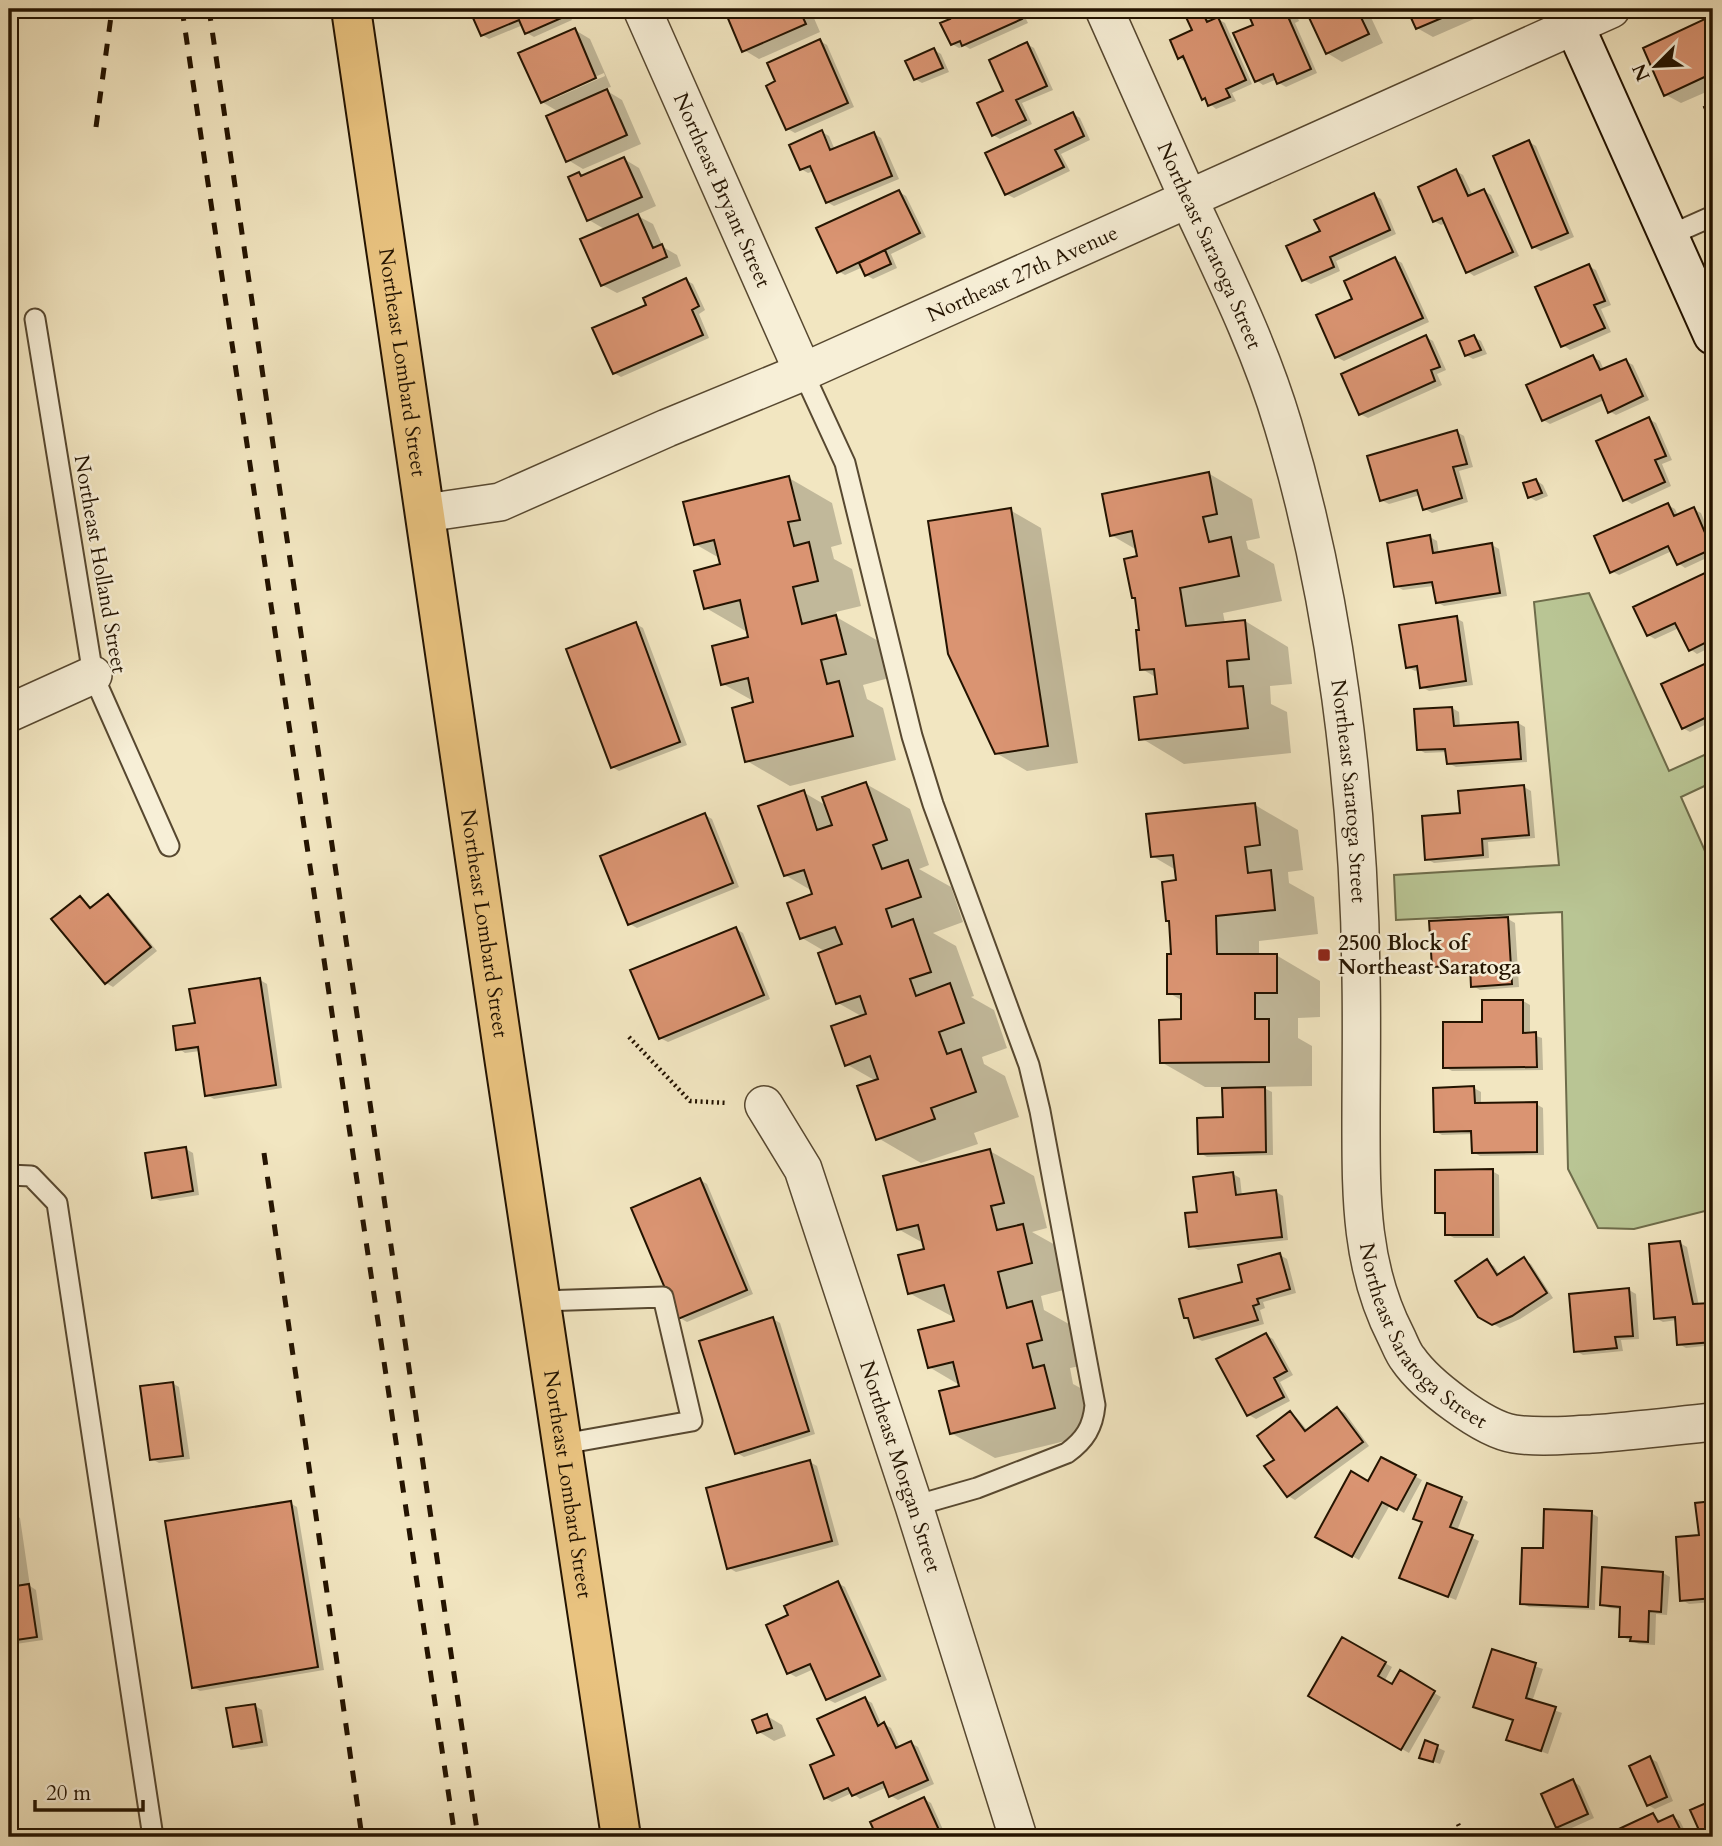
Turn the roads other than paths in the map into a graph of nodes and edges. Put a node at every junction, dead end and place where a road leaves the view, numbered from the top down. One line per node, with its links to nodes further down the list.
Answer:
1 (351, 9): 12 (main road, Northeast Lombard Street)
2 (642, 9): 11 (street, Northeast Bryant Street)
3 (1104, 9): 6 (street, Northeast Saratoga Street)
4 (1611, 9): 5 (street, Northeast 27th Avenue)
5 (1571, 17): 6 (street, Northeast 27th Avenue); 8 (street)
6 (1189, 199): 11 (street, Northeast 27th Avenue); 19 (street, Northeast Saratoga Street)
7 (1713, 216): 8 (lane)
8 (1668, 236): 10 (street)
9 (35, 319): 13 (lane, Northeast Holland Street)
10 (1713, 335)
11 (803, 372): 12 (street, Northeast 27th Avenue); 21 (lane)
12 (425, 513): 18 (main road, Northeast Lombard Street)
13 (93, 675): 14 (street); 15 (lane, Northeast Holland Street)
14 (9, 713)
15 (169, 846)
16 (764, 1105): 21 (street, Northeast Morgan Street)
17 (9, 1175): 22 (lane)
18 (541, 1301): 20 (main road, Northeast Lombard Street); 20 (lane)
19 (1713, 1422)
20 (562, 1444): 23 (main road, Northeast Lombard Street)
21 (914, 1506): 24 (street, Northeast Morgan Street)
22 (153, 1837)
23 (621, 1837)
24 (1018, 1837)

